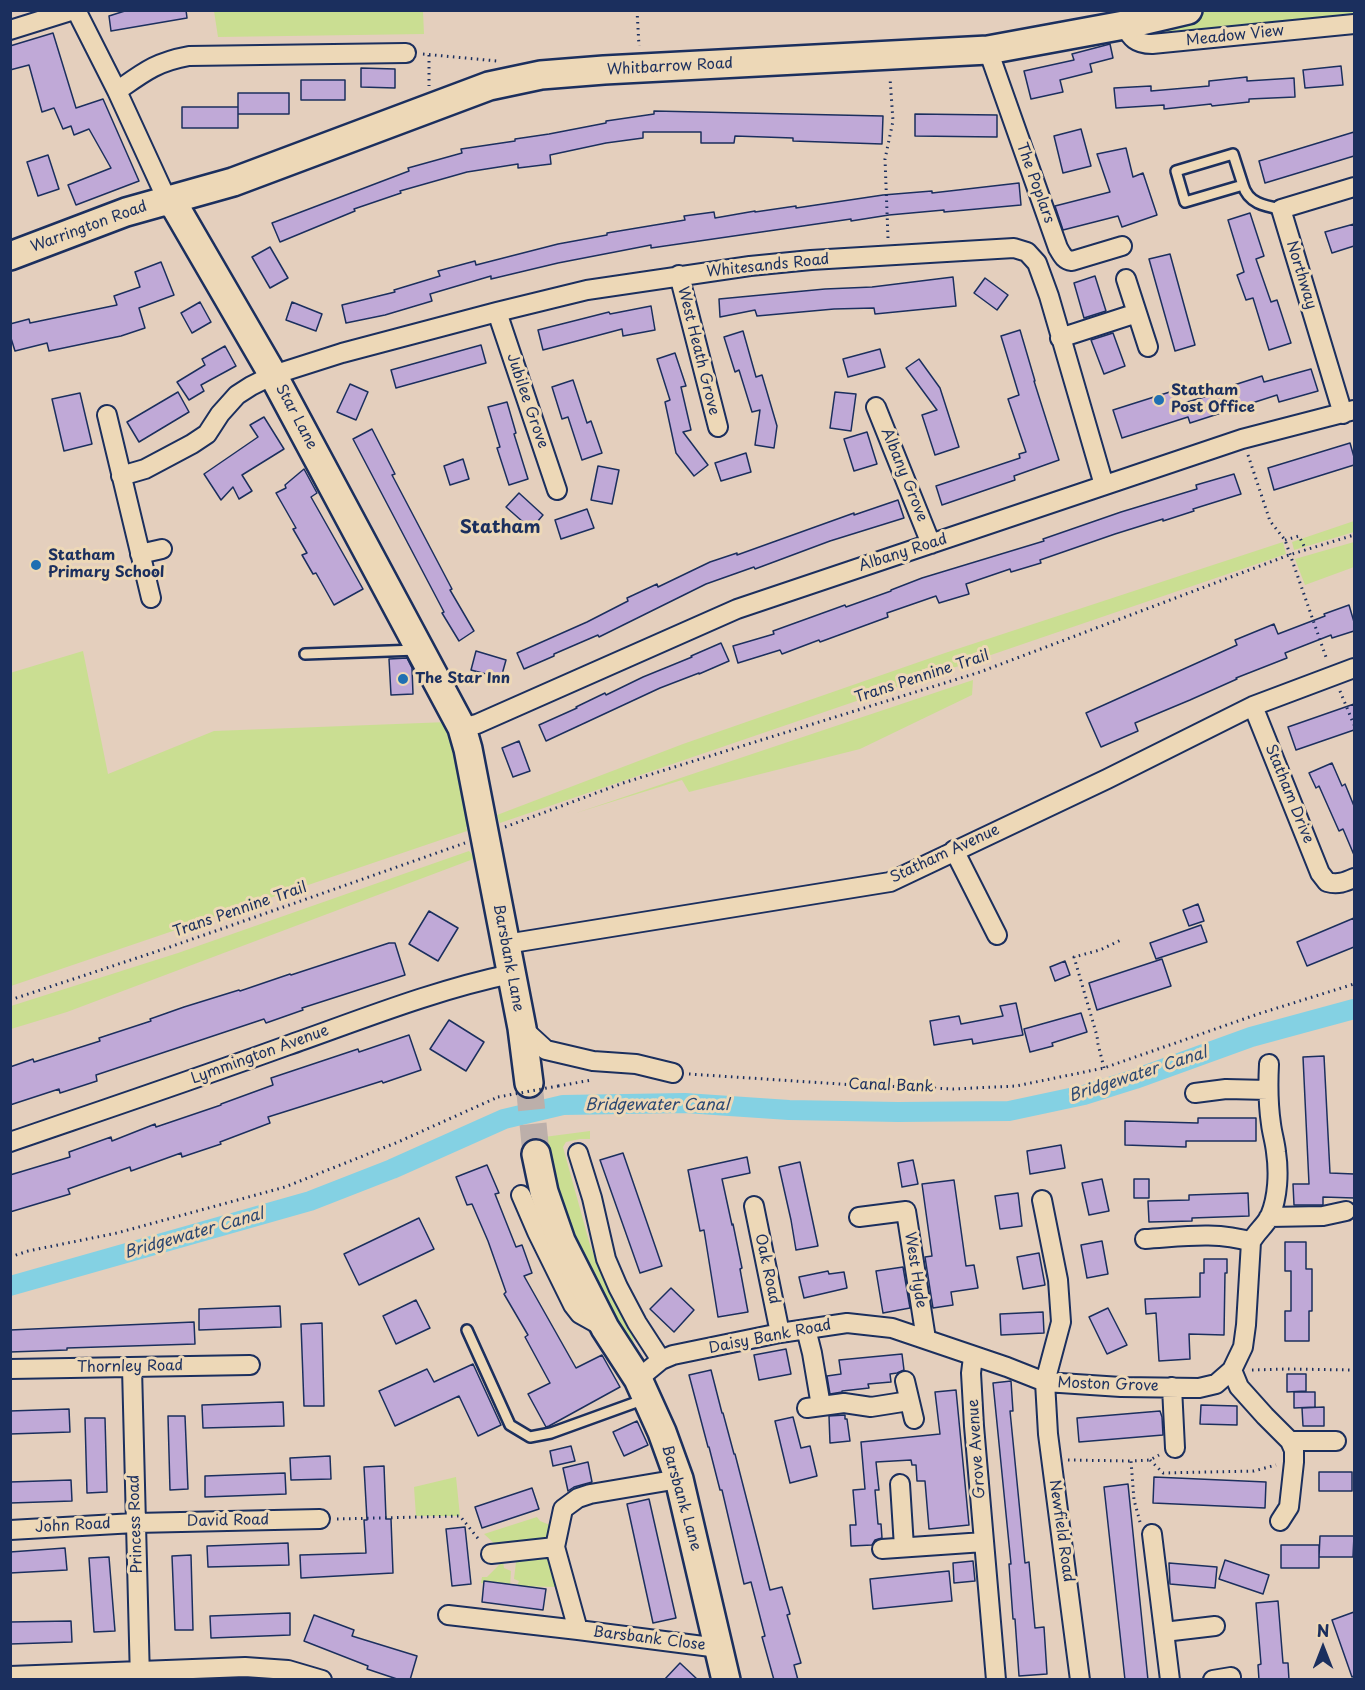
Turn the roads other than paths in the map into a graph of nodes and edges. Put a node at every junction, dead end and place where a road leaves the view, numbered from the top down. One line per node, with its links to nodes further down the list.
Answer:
1 (75, 10): 5 (street); 8 (street, Star Lane)
2 (1188, 10): 4 (street, Whitbarrow Road)
3 (1354, 24): 4 (street, Meadow View)
4 (1124, 25): 6 (street, Whitbarrow Road)
5 (10, 30)
6 (988, 50): 11 (street, Whitbarrow Road); 13 (street, The Poplars)
7 (406, 53): 8 (street)
8 (117, 91): 11 (street, Star Lane)
9 (1243, 185): 9 (lane); 12 (lane)
10 (1354, 187): 12 (street)
11 (168, 200): 14 (street, Warrington Road); 21 (street, Star Lane)
12 (1281, 210): 23 (street, Northway)
13 (1122, 246)
14 (10, 256)
15 (679, 275): 17 (street, Whitesands Road); 19 (street, Whitesands Road); 25 (street, West Heath Grove)
16 (1126, 279): 18 (street)
17 (497, 312): 21 (street, Whitesands Road); 28 (street, Jubilee Grove)
18 (1137, 313): 19 (street); 20 (street)
19 (1060, 338): 27 (street, Whitesands Road)
20 (1148, 346)
21 (273, 375): 26 (street, Whitesands Road); 33 (street, Star Lane)
22 (876, 407): 29 (street, Albany Grove)
23 (1349, 412): 27 (street, Albany Road)
24 (107, 415): 26 (street)
25 (718, 427)
26 (121, 476): 31 (street)
27 (1104, 485): 29 (street, Albany Road)
28 (557, 490)
29 (931, 544): 37 (street, Albany Road)
30 (162, 549): 31 (street)
31 (140, 554): 32 (street)
32 (151, 598)
33 (421, 650): 34 (lane); 37 (street, Star Lane)
34 (305, 654)
35 (1354, 668): 36 (street, Statham Avenue)
36 (1253, 705): 39 (street, Statham Avenue); 40 (street, Statham Drive)
37 (462, 728): 38 (street, Star Lane)
38 (484, 835): 42 (street, Barsbank Lane)
39 (954, 850): 41 (street); 42 (street, Statham Avenue)
40 (1354, 878)
41 (997, 935)
42 (506, 944): 43 (street, Barsbank Lane)
43 (512, 974): 44 (street, Barsbank Lane); 50 (street, Lymmington Avenue)
44 (522, 1028): 46 (street); 47 (street, Barsbank Lane)
45 (1269, 1064): 48 (street)
46 (673, 1073)
47 (529, 1083)
48 (1268, 1090): 49 (street); 58 (street)
49 (1195, 1093)
50 (10, 1142)
51 (578, 1153): 67 (street)
52 (536, 1154): 61 (street, Barsbank Lane)
53 (521, 1195): 61 (street, Barsbank Lane)
54 (1042, 1200): 73 (street, Newfield Road)
55 (753, 1206): 64 (street, Oak Road)
56 (1346, 1211): 58 (street)
57 (860, 1217): 65 (street, West Hyde)
58 (1269, 1217): 60 (street)
59 (1145, 1239): 60 (street)
60 (1251, 1242): 71 (street)
61 (605, 1328): 75 (street, Barsbank Lane)
62 (806, 1329): 64 (street, Daisy Bank Road); 65 (street, Daisy Bank Road); 76 (street)
63 (467, 1330): 75 (lane)
64 (780, 1333): 67 (street, Daisy Bank Road)
65 (926, 1339): 66 (street, Daisy Bank Road)
66 (973, 1357): 73 (street, Daisy Bank Road); 88 (street, Grove Avenue)
67 (661, 1360): 75 (street, Daisy Bank Road)
68 (250, 1365): 69 (street, Thornley Road)
69 (132, 1368): 70 (street, Thornley Road); 85 (street, Princess Road)
70 (10, 1369)
71 (1232, 1370): 74 (street, Moston Grove); 78 (street)
72 (905, 1382): 76 (street)
73 (1045, 1382): 74 (street, Moston Grove); 104 (street, Newfield Road)
74 (1172, 1387): 80 (street, Moston Grove)
75 (643, 1389): 81 (street, Barsbank Lane)
76 (909, 1401): 77 (street)
77 (914, 1419)
78 (1290, 1441): 79 (street); 84 (street)
79 (1336, 1441)
80 (1175, 1448)
81 (679, 1479): 89 (street, Barsbank Close); 97 (street, Barsbank Lane)
82 (900, 1484): 90 (street)
83 (320, 1519): 85 (street, David Road)
84 (1280, 1521)
85 (135, 1523): 86 (street, John Road); 98 (street, Princess Road)
86 (10, 1530)
87 (1152, 1534): 96 (street)
88 (984, 1542): 90 (street); 103 (street, Grove Avenue)
89 (555, 1547): 92 (street); 95 (street, Barsbank Close)
90 (904, 1547): 91 (street)
91 (882, 1549)
92 (491, 1554)
93 (448, 1615): 95 (street, Barsbank Close)
94 (1215, 1626): 96 (street)
95 (578, 1630): 97 (street, Barsbank Close)
96 (1164, 1632): 105 (street)
97 (719, 1648): 102 (street, Barsbank Lane)
98 (140, 1675): 99 (street); 101 (street)
99 (10, 1676)
100 (1231, 1677): 106 (street)
101 (322, 1680)
102 (726, 1680)
103 (996, 1680)
104 (1080, 1680)
105 (1170, 1680)
106 (1213, 1680)

